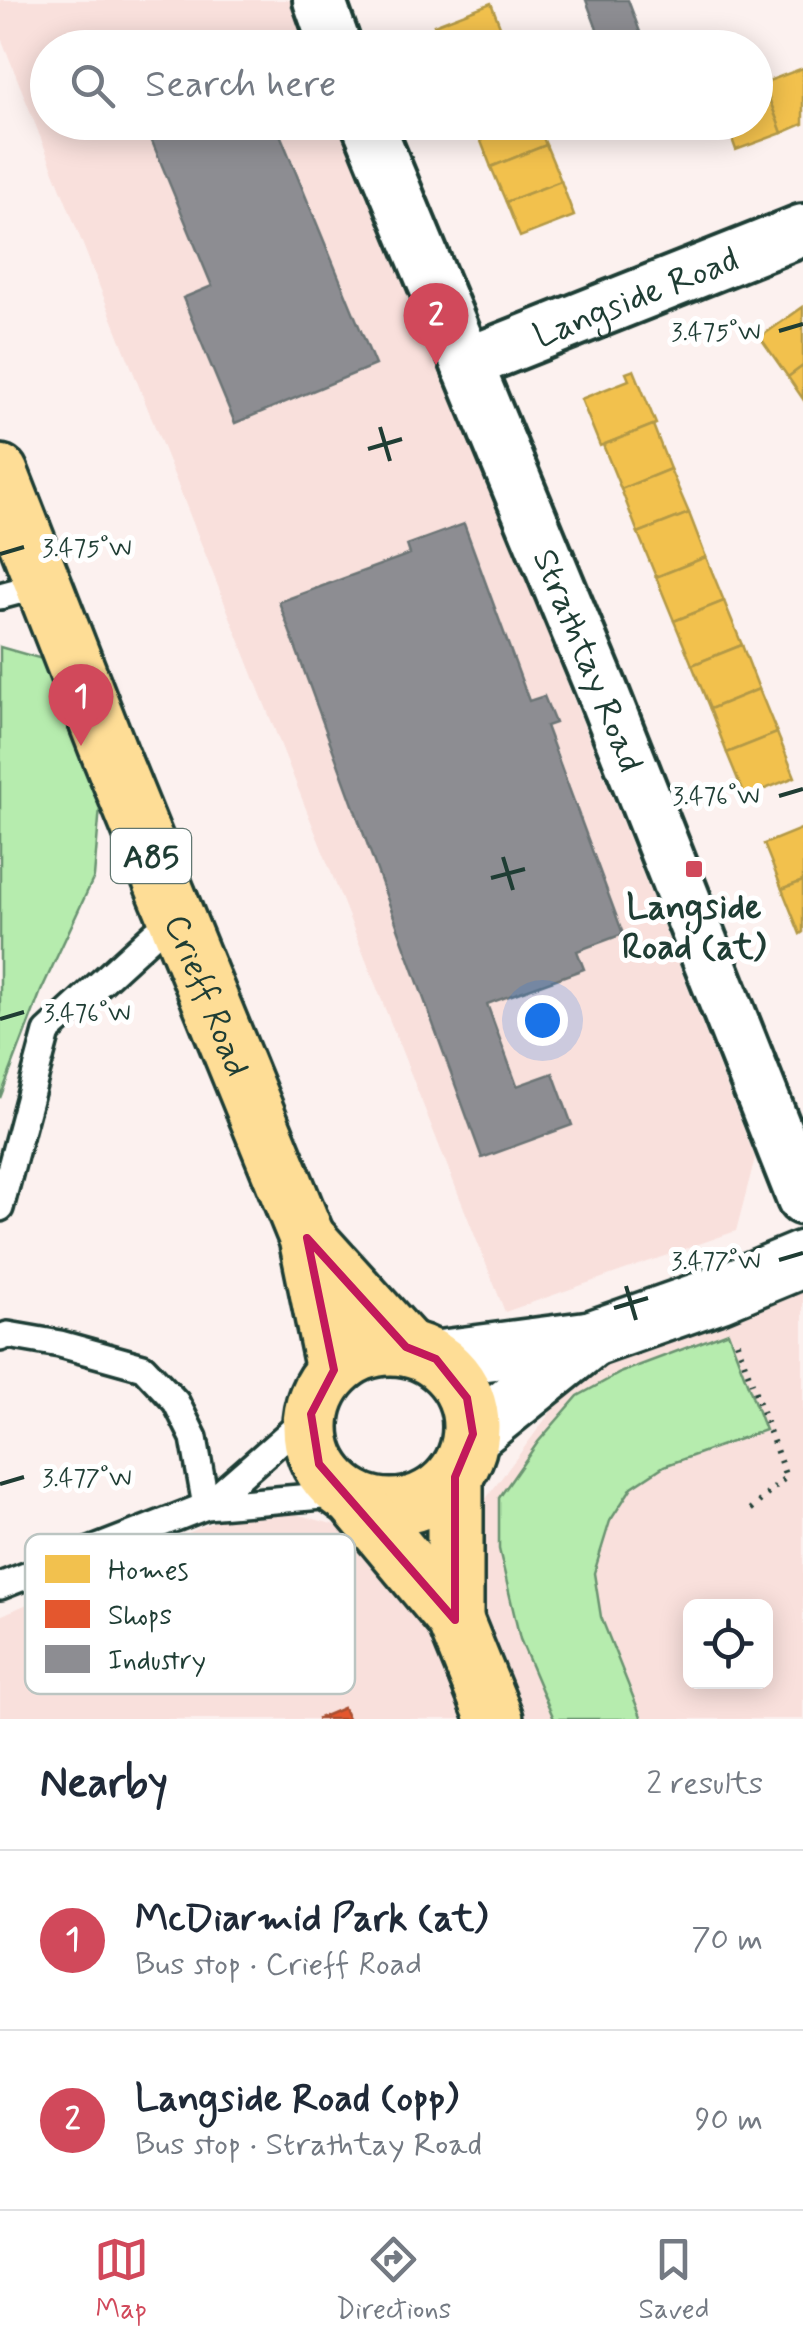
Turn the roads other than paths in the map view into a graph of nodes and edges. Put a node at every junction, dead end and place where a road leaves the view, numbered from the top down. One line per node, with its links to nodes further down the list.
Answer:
1 (319, 0): 2 (street)
2 (330, 30)
3 (374, 140): 5 (street, Strathtay Road)
4 (803, 230): 5 (street, Langside Road)
5 (468, 367): 9 (street, Strathtay Road)
6 (0, 472): 7 (main road, Crieff Road / A85)
7 (22, 590): 8 (main road, Crieff Road / A85)
8 (178, 922): 10 (lane); 11 (main road, Crieff Road / A85)
9 (803, 1199)
10 (0, 1208)
11 (308, 1238): 15 (main road, Crieff Road / A85); 16 (main road, Crieff Road / A85)
12 (803, 1259): 14 (street)
13 (0, 1338): 19 (lane)
14 (591, 1339): 15 (street); 17 (street)
15 (421, 1353): 16 (main road); 17 (main road)
16 (322, 1392): 18 (main road); 19 (lane)
17 (464, 1456): 18 (main road); 23 (main road)
18 (350, 1497): 19 (lane); 23 (main road)
19 (206, 1506): 20 (lane)
20 (134, 1534)
21 (25, 1576): 22 (lane)
22 (0, 1586)
23 (456, 1620): 24 (main road)
24 (495, 1719)

